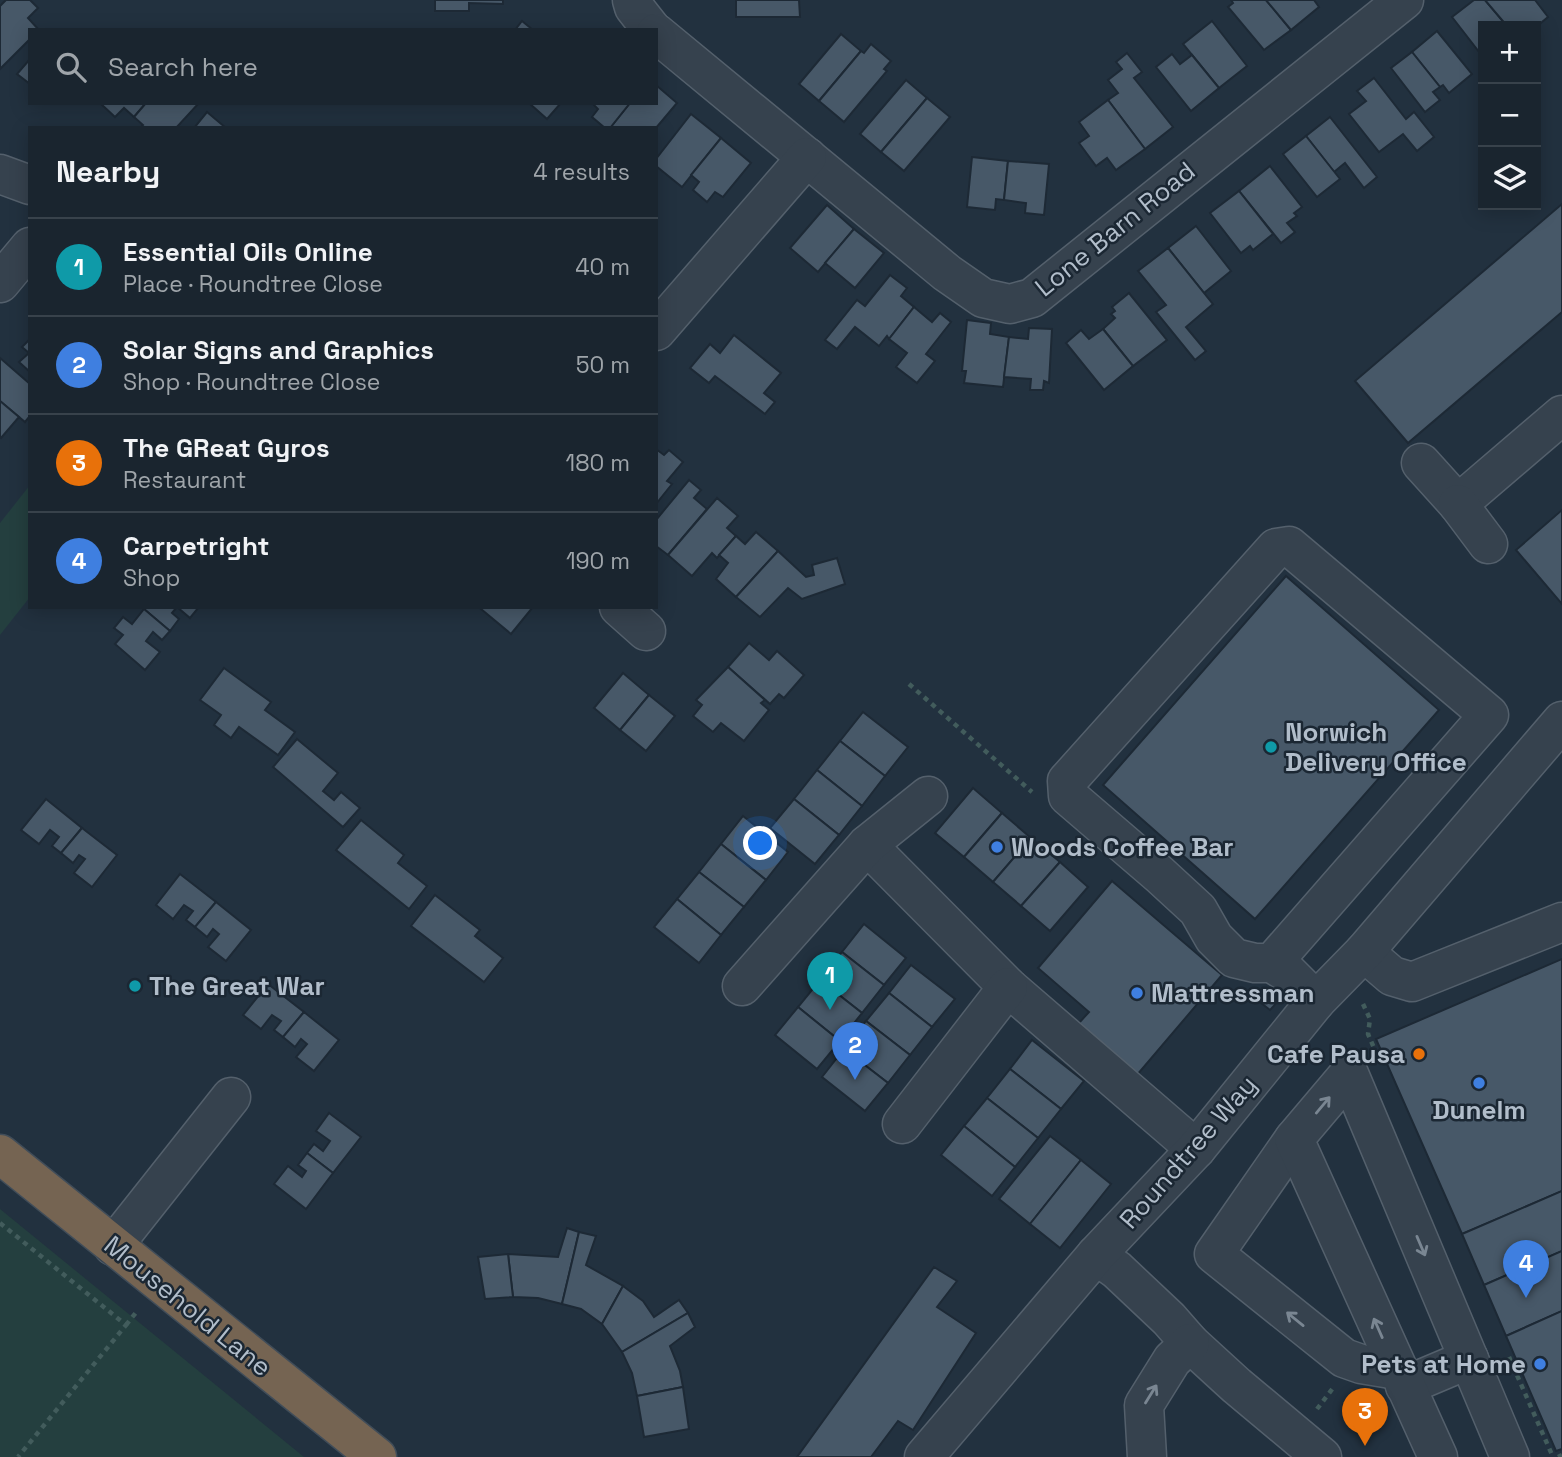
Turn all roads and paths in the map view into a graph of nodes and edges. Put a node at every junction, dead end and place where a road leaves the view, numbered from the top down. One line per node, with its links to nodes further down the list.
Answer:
1 (632, 0): 3 (street)
2 (1404, 0): 5 (street, Lone Barn Road)
3 (650, 28)
4 (658, 35): 5 (street, Lone Barn Road)
5 (807, 157): 10 (street)
6 (0, 174): 7 (street)
7 (28, 185)
8 (28, 249): 9 (street)
9 (0, 283)
10 (658, 329)
11 (1562, 415): 13 (street)
12 (1421, 463): 13 (street)
13 (1458, 504): 14 (street)
14 (1488, 544)
15 (909, 684): 18 (path)
16 (1562, 721): 21 (street, Roundtree Way)
17 (928, 796): 19 (street)
18 (1068, 796): 22 (street); 22 (street)
19 (867, 845): 23 (street); 24 (street)
20 (1562, 922): 21 (street)
21 (1364, 952): 25 (street, Roundtree Way)
22 (1272, 963): 25 (street)
23 (741, 986)
24 (1009, 987): 27 (street); 29 (street)
25 (1316, 1001): 29 (street, Roundtree Way)
26 (231, 1097): 32 (street)
27 (902, 1124)
28 (1294, 1139): 35 (street, one-way to 35); 36 (street, one-way to 28); 36 (street, one-way to 28)
29 (1196, 1149): 33 (street, Roundtree Way)
30 (0, 1154): 32 (highway, Mousehold Lane)
31 (0, 1223): 37 (path)
32 (113, 1245): 38 (highway, Mousehold Lane)
33 (1096, 1255): 34 (street); 39 (street, Roundtree Way)
34 (1190, 1343): 40 (street, one-way to 34); 41 (street)
35 (1469, 1359): 36 (street); 43 (street)
36 (1401, 1378): 42 (street)
37 (18, 1457)
38 (377, 1457)
39 (925, 1457)
40 (1147, 1457)
41 (1322, 1457)
42 (1438, 1457)
43 (1510, 1457)

